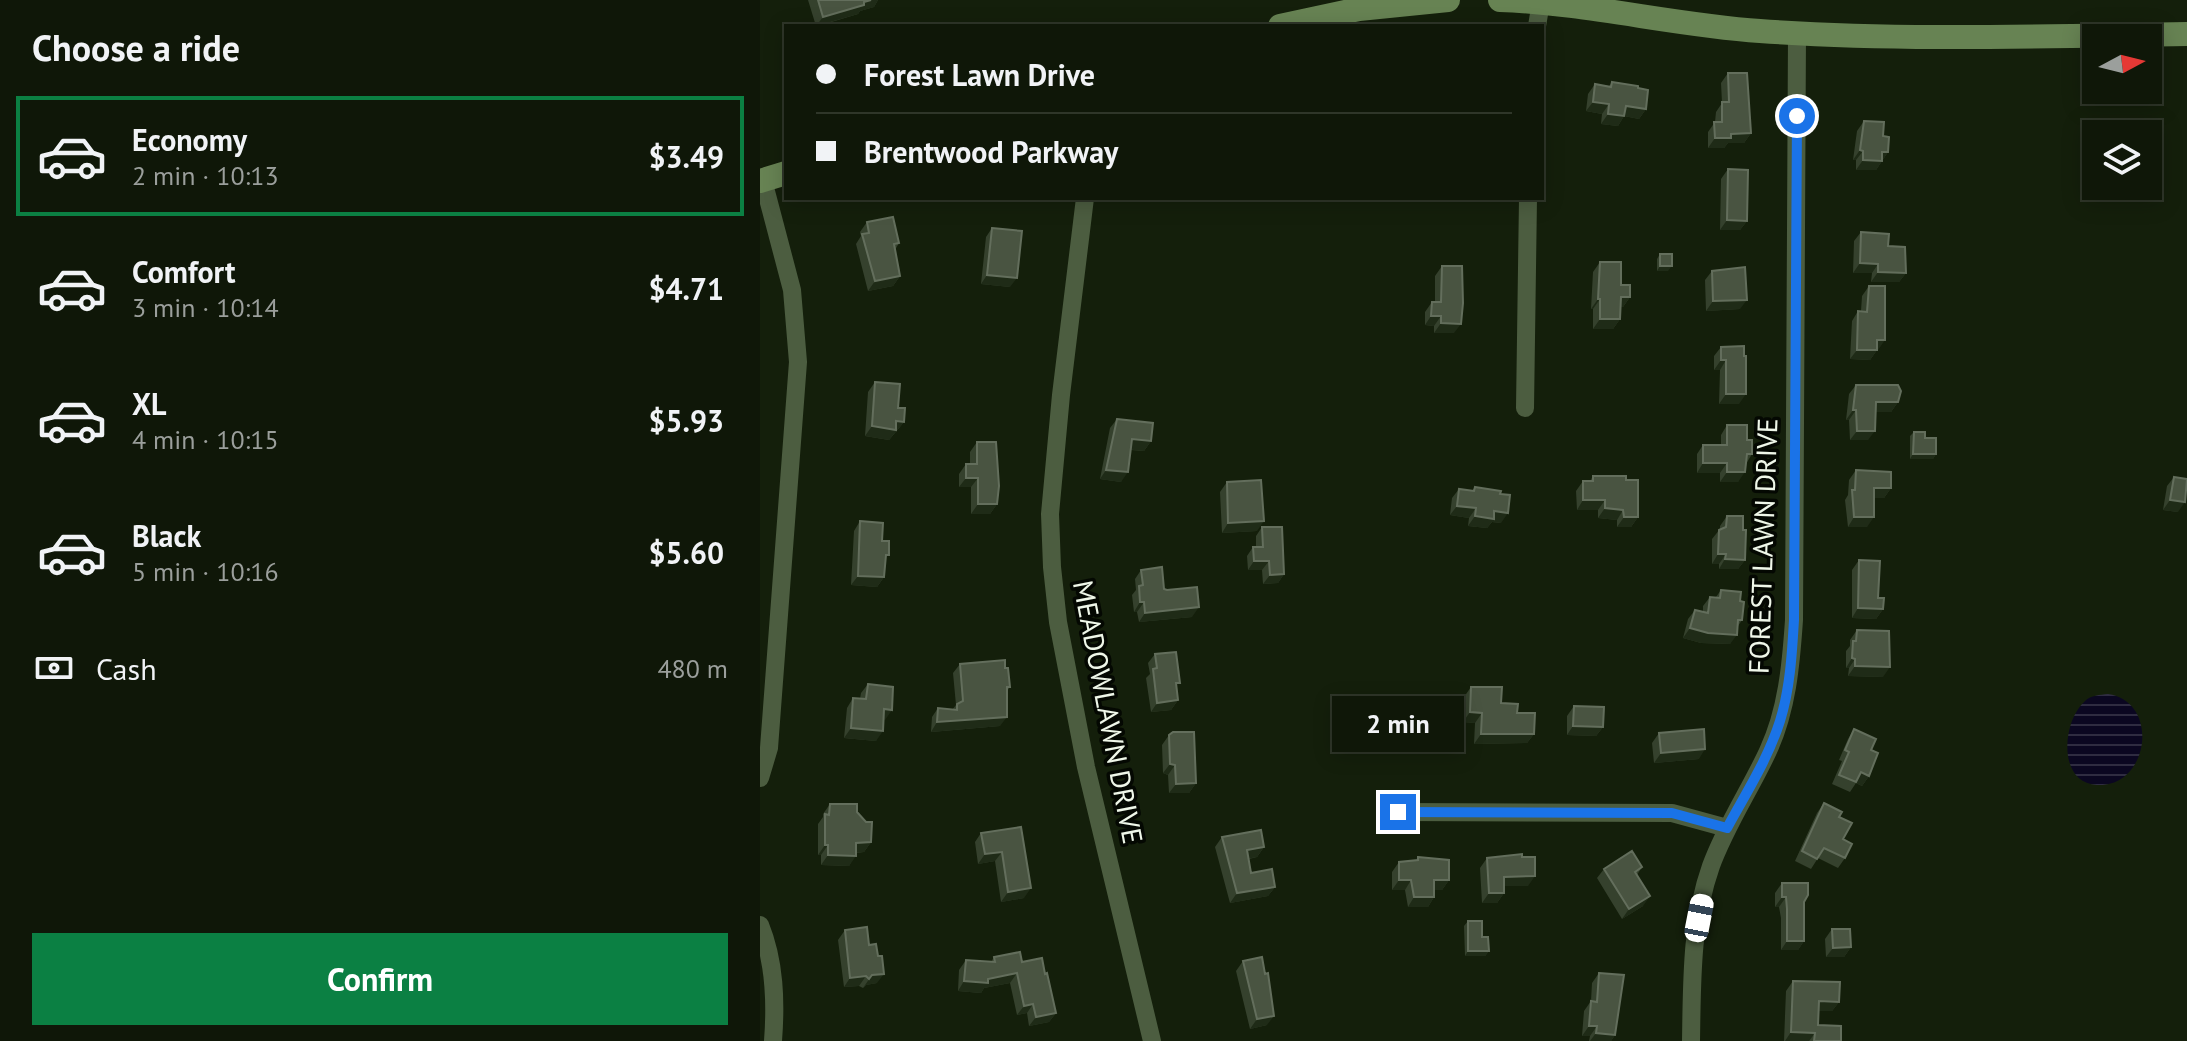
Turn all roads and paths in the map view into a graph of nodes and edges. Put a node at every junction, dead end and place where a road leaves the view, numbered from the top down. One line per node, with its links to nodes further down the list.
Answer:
1 (1448, 0): 4 (main road)
2 (1500, 0): 3 (main road)
3 (1539, 14): 5 (main road)
4 (1289, 24)
5 (1797, 33): 6 (main road); 13 (street, FOREST LAWN DRIVE)
6 (2187, 34)
7 (770, 178): 11 (street)
8 (1085, 200): 16 (street, MEADOWLAWN DRIVE)
9 (1528, 200): 10 (street)
10 (1525, 408)
11 (760, 778)
12 (1398, 812): 13 (street)
13 (1727, 828): 17 (street, FOREST LAWN DRIVE)
14 (760, 925): 15 (street)
15 (773, 1041)
16 (1152, 1041)
17 (1691, 1041)

